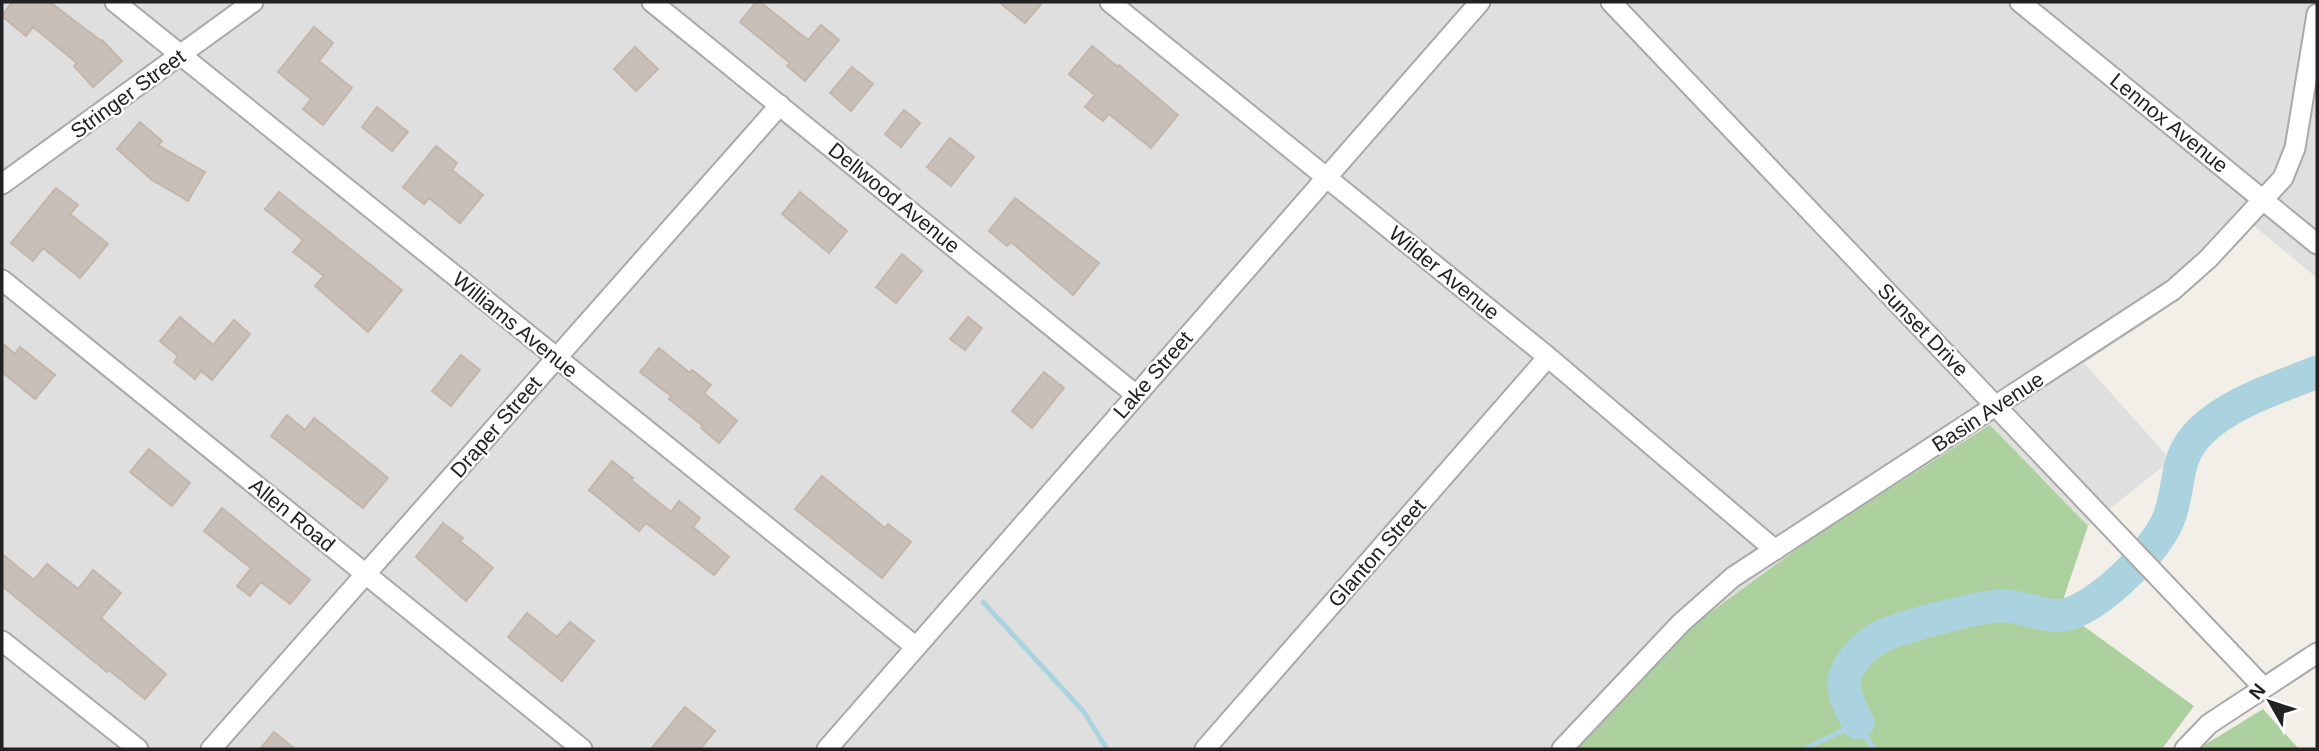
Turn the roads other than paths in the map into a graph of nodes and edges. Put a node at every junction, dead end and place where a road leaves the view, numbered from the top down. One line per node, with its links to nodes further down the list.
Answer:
1 (115, 2): 9 (street, Williams Avenue)
2 (253, 2): 9 (street, Stringer Street)
3 (652, 2): 10 (street, Dellwood Avenue)
4 (1110, 2): 11 (street, Wilder Avenue)
5 (1480, 2): 11 (street, Lake Street)
6 (1611, 2): 19 (street, Sunset Drive)
7 (2020, 2): 13 (street, Lennox Avenue)
8 (2317, 14): 13 (street, Basin Avenue)
9 (181, 56): 12 (street, Stringer Street); 17 (street, Williams Avenue)
10 (780, 106): 17 (street, Draper Street); 18 (street, Dellwood Avenue)
11 (1326, 177): 16 (street, Wilder Avenue); 18 (street, Lake Street)
12 (2, 184)
13 (2264, 200): 14 (street, Lennox Avenue); 19 (street, Basin Avenue)
14 (2317, 244)
15 (2, 280): 21 (street, Allen Road)
16 (1548, 357): 20 (street, Wilder Avenue); 30 (street, Glanton Street)
17 (556, 358): 21 (street, Draper Street); 23 (street, Williams Avenue)
18 (1136, 395): 23 (street, Lake Street)
19 (1996, 407): 20 (street, Basin Avenue); 25 (street, Sunset Drive)
20 (1774, 550): 31 (street, Basin Avenue)
21 (366, 575): 27 (street, Draper Street); 28 (street, Allen Road)
22 (2, 641): 26 (street)
23 (916, 647): 29 (street, Lake Street)
24 (2317, 653): 25 (street)
25 (2264, 688): 32 (street)
26 (138, 749)
27 (211, 749)
28 (582, 749)
29 (827, 749)
30 (1205, 749)
31 (1562, 749)
32 (2185, 749)

